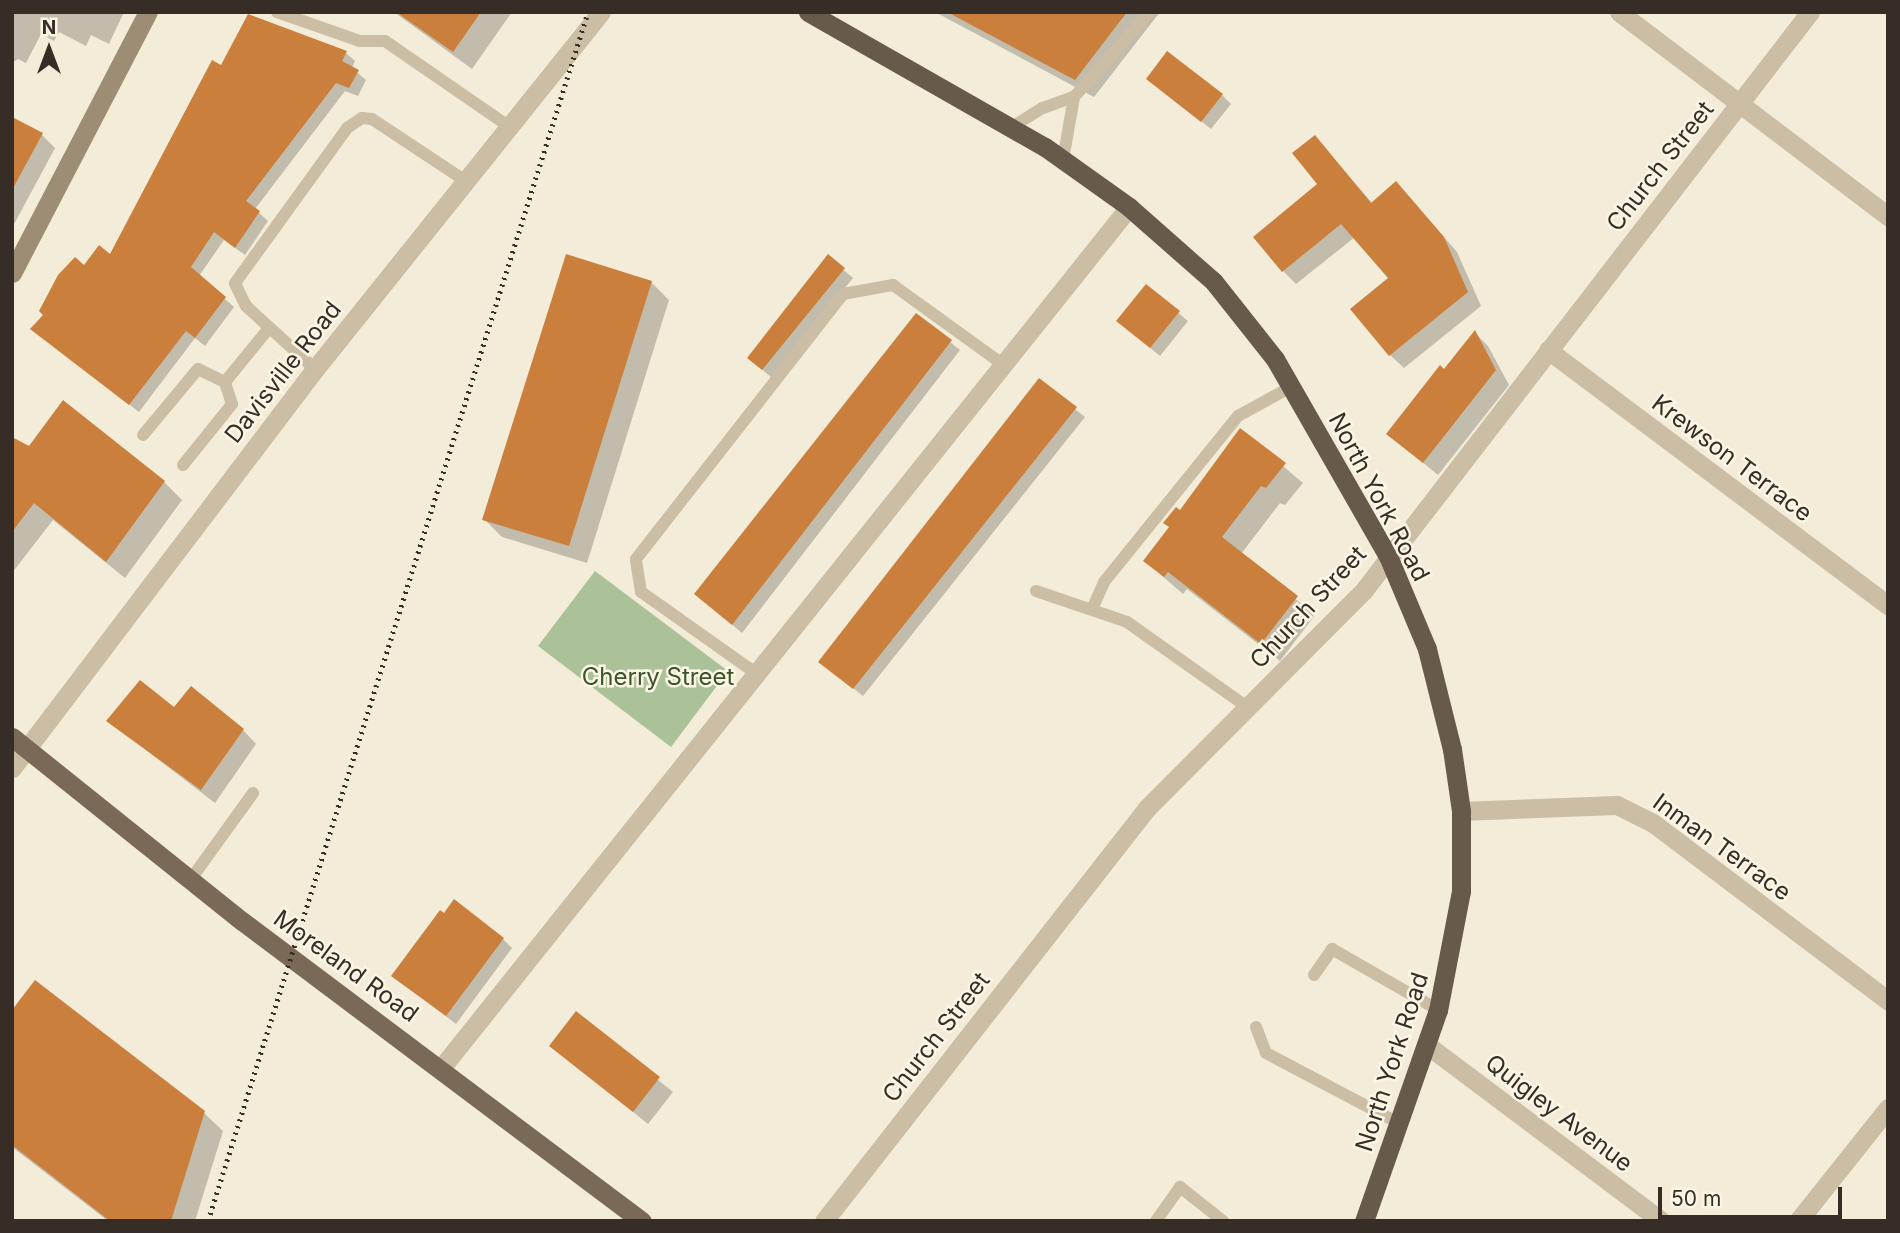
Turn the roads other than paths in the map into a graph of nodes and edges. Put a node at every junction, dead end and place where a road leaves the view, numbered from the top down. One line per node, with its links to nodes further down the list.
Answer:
1 (148, 12): 17 (main road)
2 (277, 12): 8 (lane)
3 (601, 12): 11 (street, Davisville Road)
4 (808, 12): 12 (highway)
5 (1150, 12): 9 (lane)
6 (1619, 12): 10 (street)
7 (1810, 12): 10 (street, Church Street)
8 (310, 18): 11 (lane)
9 (1074, 97): 12 (lane); 13 (lane)
10 (1739, 106): 16 (street); 19 (street, Church Street)
11 (508, 126): 14 (street, Davisville Road)
12 (1012, 127): 13 (highway)
13 (1063, 160): 15 (highway, North York Road)
14 (464, 180): 18 (lane); 21 (street, Davisville Road)
15 (1129, 207): 20 (street); 23 (highway, North York Road)
16 (1888, 216)
17 (12, 273)
18 (269, 328): 21 (lane); 22 (lane)
19 (1548, 350): 26 (street, Church Street); 28 (street, Krewson Terrace)
20 (1001, 363): 30 (street); 30 (lane)
21 (315, 369): 32 (street, Davisville Road)
22 (225, 382): 24 (lane); 25 (lane)
23 (1291, 387): 26 (highway, North York Road); 29 (lane)
24 (143, 435)
25 (183, 465)
26 (1388, 556): 31 (street, Church Street); 35 (highway, North York Road)
27 (1036, 591): 29 (lane)
28 (1888, 605)
29 (1093, 607): 31 (lane)
30 (757, 674): 42 (street)
31 (1247, 707): 47 (street, Church Street)
32 (16, 741): 33 (street, Davisville Road); 36 (main road, Moreland Road)
33 (12, 768)
34 (253, 793): 36 (lane)
35 (1461, 811): 38 (street, Inman Terrace); 39 (highway, North York Road)
36 (191, 879): 42 (main road, Moreland Road)
37 (1314, 975): 39 (lane)
38 (1888, 1001)
39 (1438, 1010): 41 (highway, North York Road)
40 (1256, 1027): 44 (lane)
41 (1427, 1045): 44 (highway, North York Road); 50 (street, Quigley Avenue)
42 (442, 1067): 46 (main road, Moreland Road)
43 (1888, 1108): 51 (street)
44 (1399, 1123): 45 (highway, North York Road)
45 (1364, 1217)
46 (642, 1221)
47 (824, 1221)
48 (1156, 1221): 49 (lane)
49 (1223, 1221)
50 (1661, 1221)
51 (1798, 1221)

